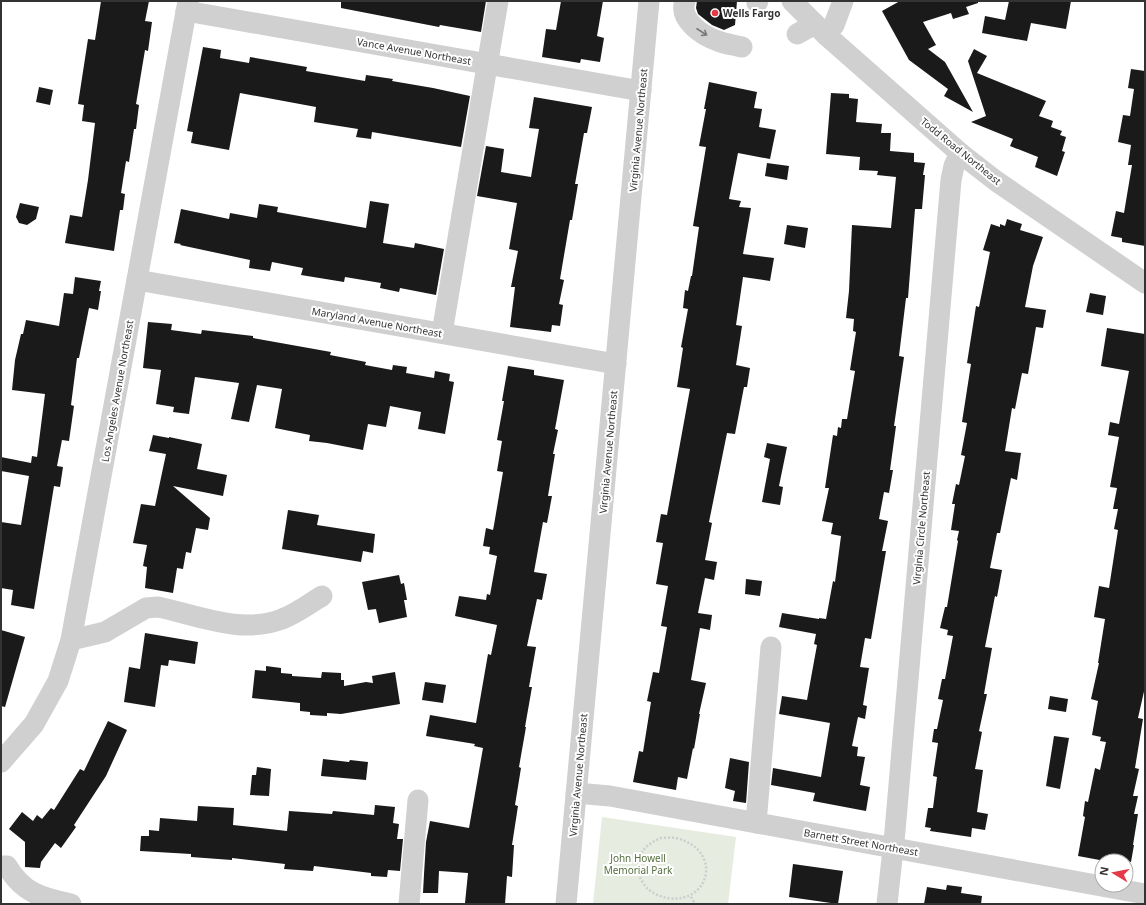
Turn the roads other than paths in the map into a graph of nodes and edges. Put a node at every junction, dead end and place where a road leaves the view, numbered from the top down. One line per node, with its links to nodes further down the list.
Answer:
1 (498, 1): 10 (street)
2 (650, 1): 11 (street, Virginia Avenue Northeast)
3 (685, 1): 9 (street, one-way to 9)
4 (792, 1): 7 (street, Todd Road Northeast)
5 (843, 1): 7 (street)
6 (187, 6): 10 (street, Vance Avenue Northeast); 13 (street, Los Angeles Avenue Northeast)
7 (821, 30): 8 (street); 12 (street, Todd Road Northeast)
8 (797, 34)
9 (742, 47)
10 (488, 64): 11 (street, Vance Avenue Northeast); 15 (street)
11 (641, 92): 16 (street, Virginia Avenue Northeast)
12 (960, 153): 14 (street, Todd Road Northeast); 24 (street, Virginia Circle Northeast)
13 (137, 280): 15 (street, Maryland Avenue Northeast); 18 (street, Los Angeles Avenue Northeast)
14 (1145, 283)
15 (442, 334): 16 (street, Maryland Avenue Northeast)
16 (616, 364): 21 (street, Virginia Avenue Northeast)
17 (322, 596): 18 (street)
18 (71, 640): 20 (street, Los Angeles Avenue Northeast)
19 (771, 647): 23 (street)
20 (1, 762)
21 (576, 793): 23 (street, Barnett Street Northeast); 29 (street, Virginia Avenue Northeast)
22 (418, 800): 28 (street)
23 (756, 823): 24 (street, Barnett Street Northeast)
24 (894, 848): 26 (street, Barnett Street Northeast); 30 (street, Virginia Circle Northeast)
25 (1, 866): 27 (street)
26 (1145, 894)
27 (71, 904)
28 (409, 904)
29 (566, 904)
30 (887, 904)

